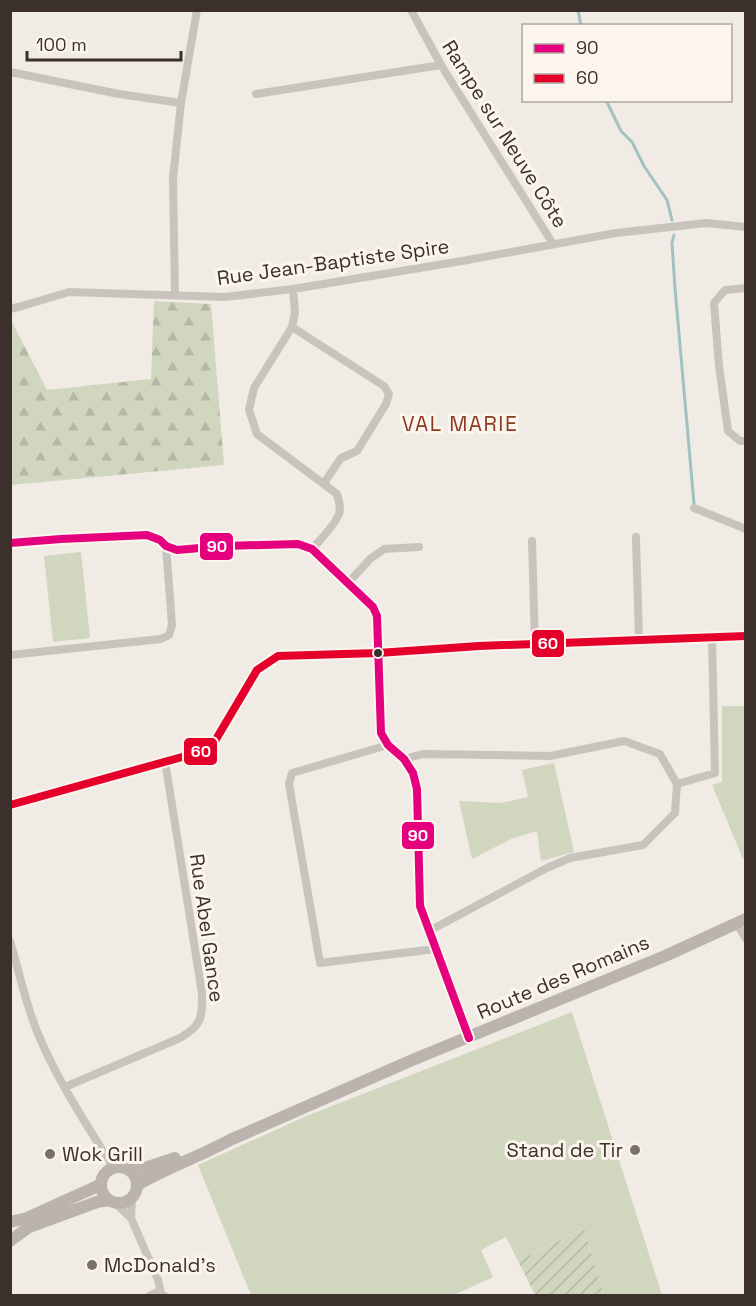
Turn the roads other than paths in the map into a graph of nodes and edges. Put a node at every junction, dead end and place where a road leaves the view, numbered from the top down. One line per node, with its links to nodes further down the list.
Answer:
1 (197, 10): 6 (street)
2 (411, 10): 3 (street, Rampe sur Neuve Côte)
3 (441, 65): 5 (street); 8 (street, Rampe sur Neuve Côte)
4 (11, 74): 6 (street)
5 (256, 94)
6 (181, 103): 11 (street)
7 (746, 227): 8 (street, Rue Jean-Baptiste Spire)
8 (553, 244): 9 (street, Rue Jean-Baptiste Spire)
9 (293, 288): 11 (street, Rue Jean-Baptiste Spire); 13 (street)
10 (746, 288): 14 (street)
11 (175, 295): 12 (street, Rue Jean-Baptiste Spire)
12 (10, 309)
13 (292, 327): 15 (street); 15 (street)
14 (746, 441)
15 (324, 483): 23 (street)
16 (694, 508): 17 (street)
17 (746, 529)
18 (636, 537): 27 (street)
19 (532, 541): 28 (street)
20 (10, 543): 21 (street)
21 (166, 546): 23 (street); 30 (street)
22 (419, 547): 24 (street)
23 (312, 549): 24 (street)
24 (348, 583): 29 (street)
25 (746, 636): 26 (street)
26 (712, 638): 27 (street); 34 (street)
27 (639, 640): 28 (street)
28 (534, 644): 29 (street)
29 (378, 653): 31 (street); 33 (street)
30 (10, 655)
31 (388, 745): 32 (street); 40 (street)
32 (405, 759): 34 (street); 37 (street)
33 (165, 761): 35 (street); 42 (street, Rue Abel Gance)
34 (677, 784): 37 (street)
35 (10, 805)
36 (741, 921): 38 (street); 41 (street, Route des Romains)
37 (429, 931): 40 (street)
38 (746, 939)
39 (10, 941): 42 (street)
40 (435, 949): 41 (street)
41 (469, 1038): 43 (street, Route des Romains)
42 (65, 1087): 44 (street)
43 (230, 1140): 45 (street, Route des Romains); 47 (street, Route des Romains)
44 (113, 1167): 45 (street, Route des Romains); 46 (street)
45 (128, 1169): 47 (street)
46 (100, 1185): 48 (street); 50 (street)
47 (135, 1191): 48 (street, Route des Romains); 49 (street)
48 (112, 1201): 49 (street); 51 (street, Route des Romains)
49 (131, 1218): 52 (street)
50 (10, 1222)
51 (10, 1241)
52 (163, 1294): 53 (street)
53 (149, 1296)

